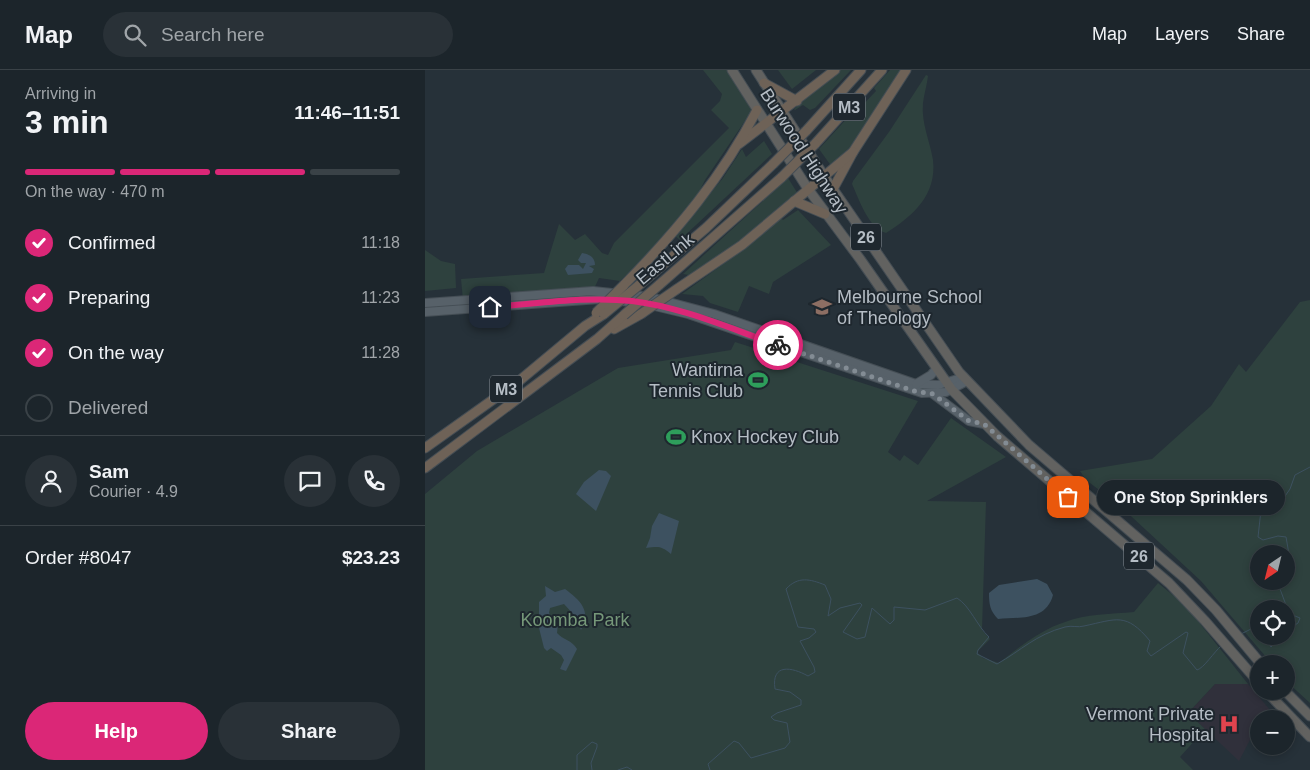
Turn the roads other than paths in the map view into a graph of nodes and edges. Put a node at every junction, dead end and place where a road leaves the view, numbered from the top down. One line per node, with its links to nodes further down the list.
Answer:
1 (732, 70): 9 (highway, Burwood Highway / 26)
2 (756, 70): 7 (highway, Burwood Highway / 26)
3 (835, 70): 8 (highway)
4 (861, 70): 25 (highway, EastLink / M3, bridge)
5 (882, 70): 26 (highway, EastLink / M3, bridge)
6 (906, 70): 13 (highway)
7 (764, 83): 8 (highway); 10 (highway, Burwood Highway / 26)
8 (797, 101): 10 (highway)
9 (757, 110): 11 (highway, Burwood Highway / 26); 12 (highway)
10 (783, 112): 11 (highway); 14 (highway, Burwood Highway / 26)
11 (766, 125): 12 (highway); 15 (highway, Burwood Highway / 26)
12 (737, 146): 25 (highway, bridge)
13 (853, 152): 14 (highway); 16 (highway)
14 (824, 176): 15 (highway); 16 (highway, Burwood Highway / 26)
15 (807, 189): 17 (highway); 18 (highway, Burwood Highway / 26)
16 (833, 189): 29 (highway, Burwood Highway / 26)
17 (794, 201): 18 (highway); 26 (highway, bridge)
18 (825, 214): 28 (highway, Burwood Highway / 26)
19 (546, 293): 20 (main road); 21 (main road); 27 (main road)
20 (468, 299): 22 (main road); 23 (main road)
21 (543, 302): 23 (main road); 27 (main road)
22 (425, 303)
23 (469, 309): 24 (main road)
24 (425, 312)
25 (600, 314): 34 (highway, EastLink / M3)
26 (597, 339): 35 (highway, EastLink / M3)
27 (841, 362): 30 (main road); 32 (main road)
28 (936, 369): 30 (main road); 31 (highway, Burwood Highway / 26)
29 (965, 379): 31 (main road); 36 (highway, Burwood Highway / 26)
30 (916, 384): 31 (main road)
31 (949, 386): 32 (main road); 33 (highway, Burwood Highway / 26)
32 (933, 394): 33 (main road)
33 (984, 424): 37 (highway, Burwood Highway / 26)
34 (425, 448)
35 (425, 468)
36 (1073, 482): 37 (highway); 38 (highway, Burwood Highway / 26)
37 (1057, 488): 39 (highway, Burwood Highway / 26)
38 (1254, 655)
39 (1250, 673)
40 (1275, 700): 43 (highway)
41 (1294, 700): 42 (highway)
42 (1310, 716)
43 (1310, 737)

